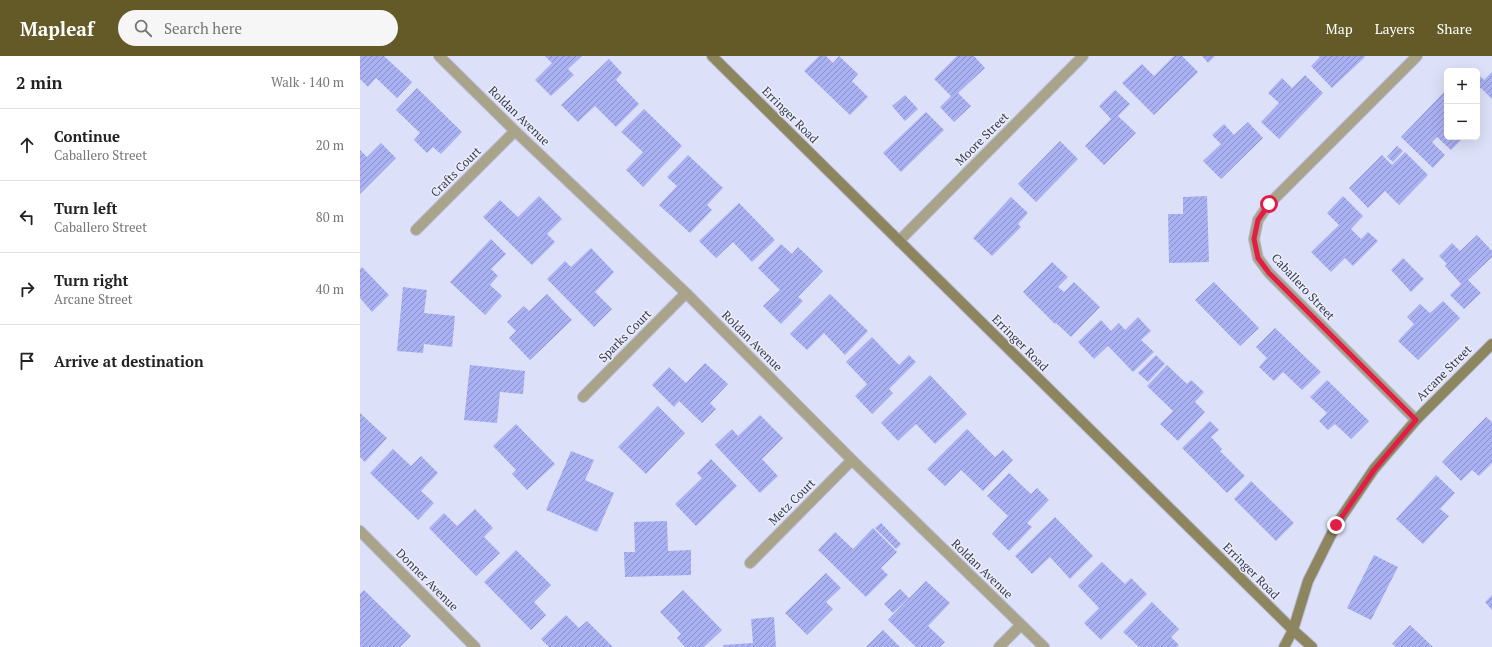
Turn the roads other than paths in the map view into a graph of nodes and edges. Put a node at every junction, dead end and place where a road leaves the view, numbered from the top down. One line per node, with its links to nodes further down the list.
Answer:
1 (439, 56): 5 (street, Roldan Avenue)
2 (712, 56): 7 (main road, Erringer Road)
3 (1084, 56): 7 (street, Moore Street)
4 (1417, 56): 11 (street, Caballero Street)
5 (515, 131): 6 (street, Crafts Court); 8 (street, Roldan Avenue)
6 (416, 230)
7 (899, 241): 16 (main road, Erringer Road)
8 (686, 293): 10 (street, Sparks Court); 12 (street, Roldan Avenue)
9 (1492, 344): 11 (main road, Arcane Street)
10 (583, 397)
11 (1416, 420): 16 (main road, Arcane Street)
12 (852, 460): 14 (street, Metz Court); 15 (street, Roldan Avenue)
13 (360, 531): 17 (street, Donner Avenue)
14 (750, 563)
15 (1021, 625): 18 (street); 19 (street, Roldan Avenue)
16 (1293, 630): 20 (main road, Arcane Street); 21 (main road, Erringer Road)
17 (475, 647)
18 (999, 647)
19 (1044, 647)
20 (1284, 647)
21 (1312, 647)

